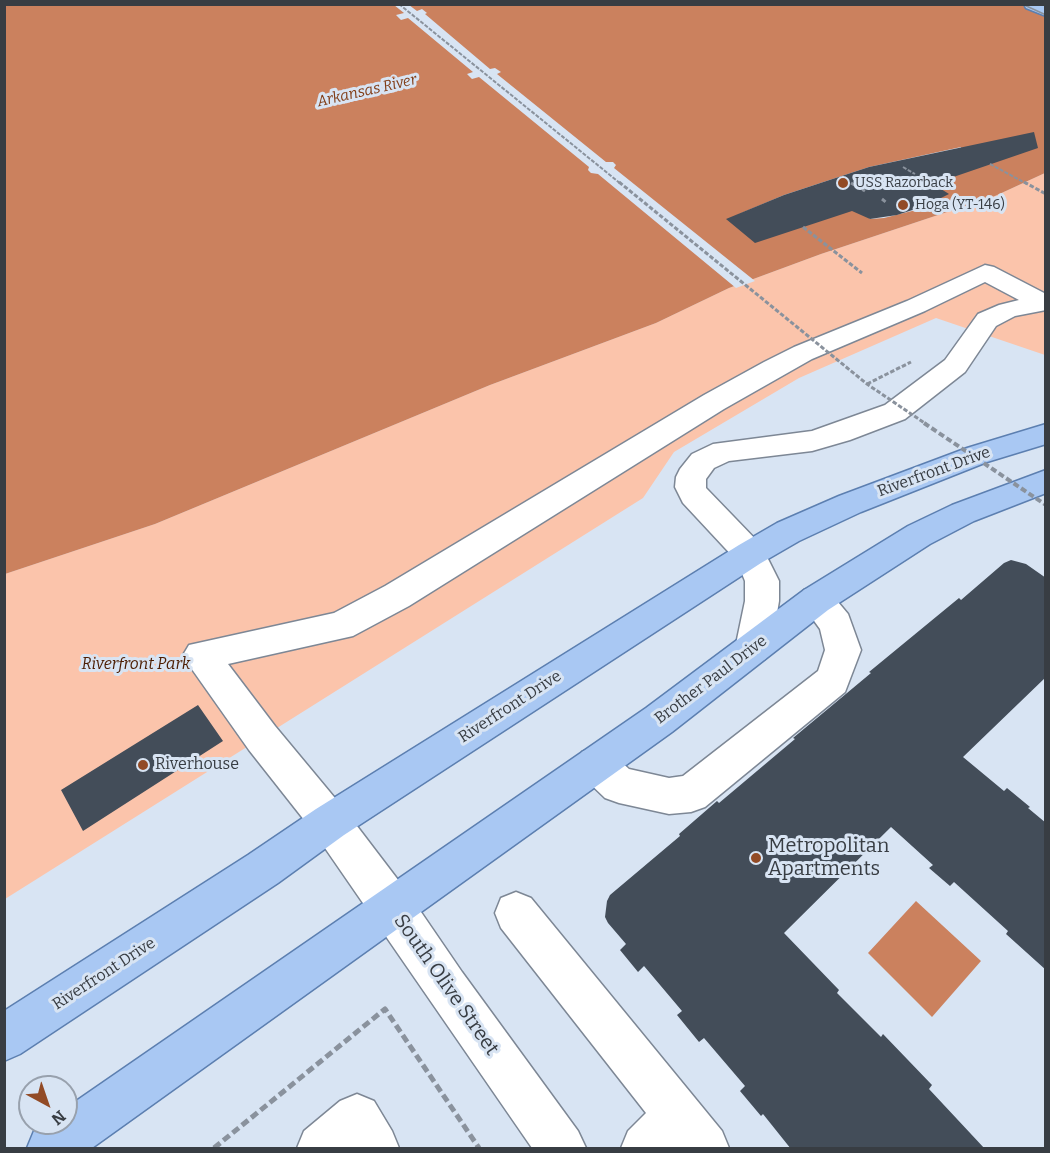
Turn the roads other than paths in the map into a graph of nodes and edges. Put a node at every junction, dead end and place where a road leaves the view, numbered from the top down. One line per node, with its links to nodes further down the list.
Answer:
1 (1032, 4): 2 (main road)
2 (1046, 11)
3 (1046, 434): 5 (main road, Riverfront Drive)
4 (1046, 481): 6 (main road, Brother Paul Drive)
5 (750, 554): 7 (street); 9 (main road, Riverfront Drive); 9 (street, South Olive Street)
6 (816, 600): 7 (main road, Brother Paul Drive); 8 (street)
7 (753, 650): 8 (main road, Brother Paul Drive)
8 (596, 764): 10 (main road, Brother Paul Drive)
9 (330, 822): 10 (street, South Olive Street); 12 (main road, Riverfront Drive)
10 (393, 908): 14 (street, South Olive Street); 15 (main road)
11 (516, 913): 13 (street)
12 (4, 1038)
13 (692, 1132): 18 (street)
14 (550, 1144)
15 (51, 1149)
16 (321, 1149): 17 (street)
17 (375, 1149)
18 (645, 1149)

